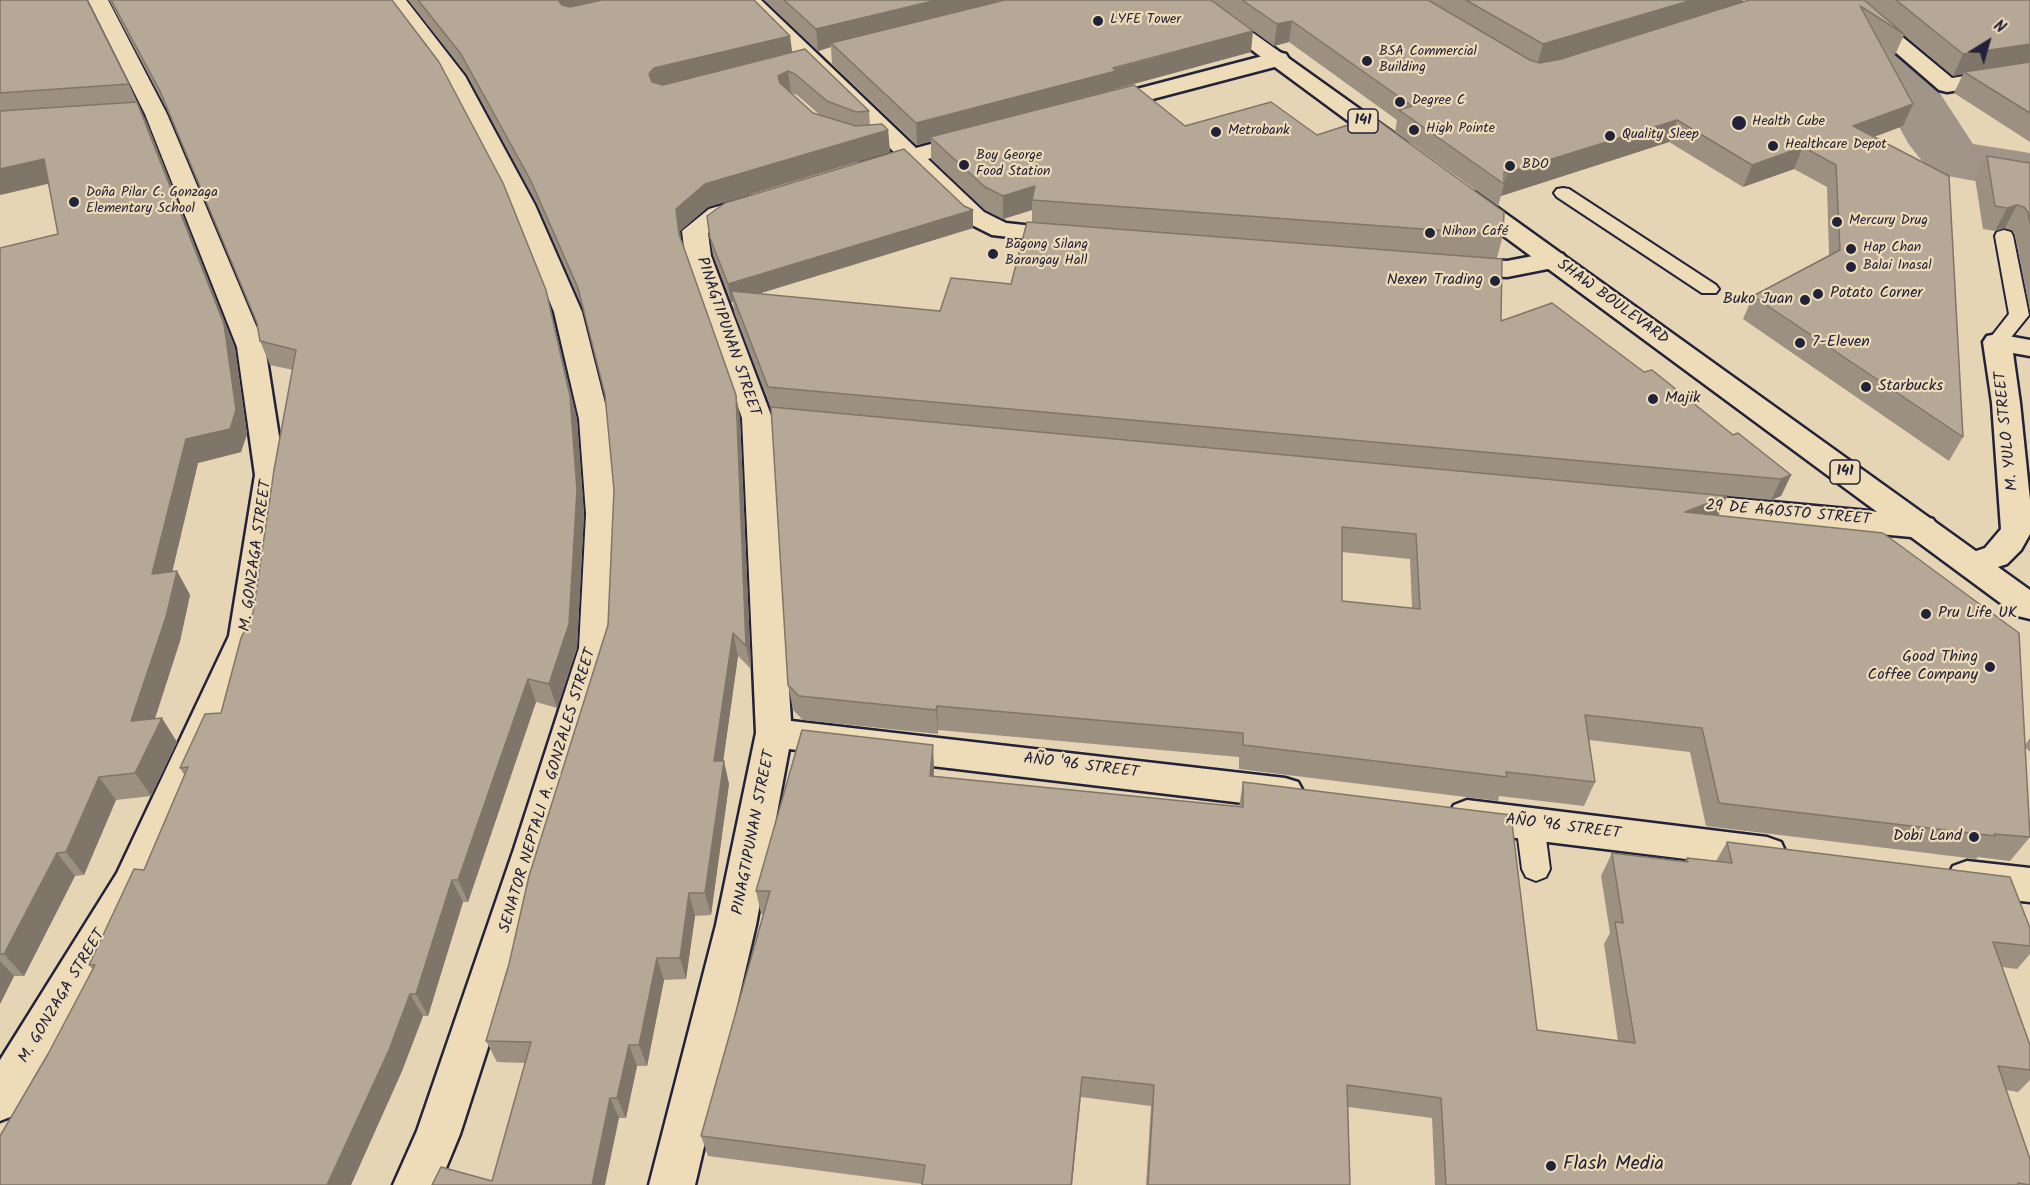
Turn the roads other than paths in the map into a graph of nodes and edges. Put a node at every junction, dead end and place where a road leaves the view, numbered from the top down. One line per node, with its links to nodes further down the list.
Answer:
1 (98, 0): 38 (street, M. GONZAGA STREET)
2 (395, 0): 39 (street, SENATOR NEPTALI A. GONZALES STREET)
3 (749, 0): 8 (street)
4 (1194, 0): 7 (street, 141)
5 (1845, 0): 10 (street)
6 (836, 55): 8 (street)
7 (1278, 59): 11 (street); 14 (street, 141)
8 (813, 61): 9 (street); 13 (street)
9 (790, 67)
10 (2030, 72)
11 (1083, 110)
12 (992, 134): 13 (street)
13 (894, 145): 15 (street); 20 (street)
14 (1419, 163)
15 (843, 176)
16 (1448, 183): 21 (street, SHAW BOULEVARD / 141)
17 (1563, 194): 23 (lane)
18 (775, 196): 30 (street, PINAGTIPUNAN STREET)
19 (2004, 236): 24 (lane)
20 (1092, 238)
21 (1554, 260): 22 (street); 27 (street, SHAW BOULEVARD / 141)
22 (1434, 264)
23 (1709, 289)
24 (1997, 342): 25 (street); 28 (street, M. YULO STREET)
25 (2030, 348)
26 (1649, 501): 27 (street, 29 DE AGOSTO STREET)
27 (1922, 527): 28 (street, SHAW BOULEVARD / 141)
28 (1973, 564): 29 (street, SHAW BOULEVARD / 141)
29 (2030, 606)
30 (774, 733): 31 (street, AÑO '96 STREET); 40 (street, PINAGTIPUNAN STREET)
31 (1321, 797)
32 (1437, 812): 33 (street, AÑO '96 STREET)
33 (1530, 824): 34 (street, AÑO '96 STREET); 35 (lane)
34 (1799, 857)
35 (1536, 869)
36 (1938, 874): 37 (street)
37 (2030, 885)
38 (0, 1100)
39 (416, 1185)
40 (672, 1185)

